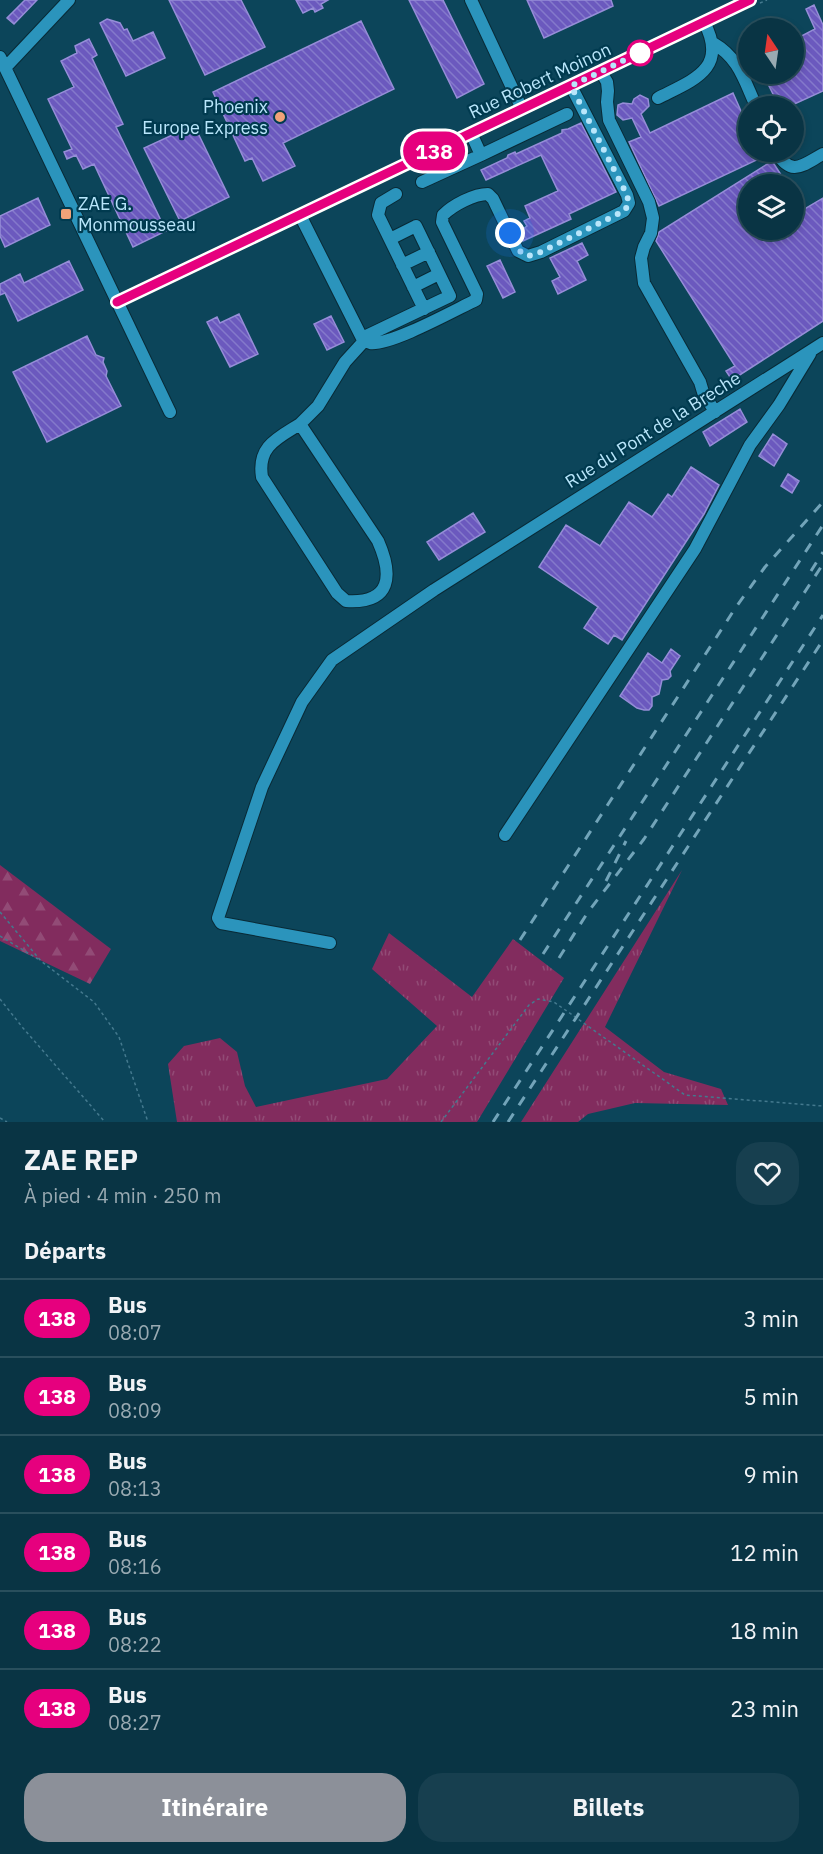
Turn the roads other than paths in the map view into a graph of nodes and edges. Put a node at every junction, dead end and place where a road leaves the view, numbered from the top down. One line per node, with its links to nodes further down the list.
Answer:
1 (69, 0): 6 (street)
2 (471, 0): 11 (street)
3 (750, 0): 4 (street, Rue Robert Moinon)
4 (704, 22): 5 (street); 7 (street, Rue Robert Moinon)
5 (713, 43): 9 (street); 10 (street)
6 (3, 62): 25 (street)
7 (601, 72): 8 (street, Rue Robert Moinon); 30 (street)
8 (571, 86): 11 (street, Rue Robert Moinon); 27 (street)
9 (751, 96)
10 (658, 98)
11 (522, 109): 13 (street, Rue Robert Moinon)
12 (567, 114): 15 (street)
13 (471, 133): 15 (street); 19 (street, Rue Robert Moinon)
14 (823, 154): 16 (street)
15 (481, 155): 17 (street)
16 (783, 162)
17 (422, 182)
18 (396, 194): 20 (street)
19 (300, 215): 25 (street, Rue Robert Moinon); 27 (street)
20 (390, 239): 21 (street); 22 (street)
21 (429, 252): 22 (street); 23 (street)
22 (402, 265): 24 (street)
23 (439, 274): 24 (street); 26 (street)
24 (413, 287): 26 (street)
25 (117, 302): 29 (street)
26 (424, 309): 27 (street)
27 (363, 339): 31 (street)
28 (818, 347): 30 (street, Rue du Pont de la Breche); 32 (street)
29 (170, 412)
30 (715, 412): 33 (street, Rue du Pont de la Breche)
31 (300, 424): 31 (street)
32 (505, 835)
33 (330, 944)

